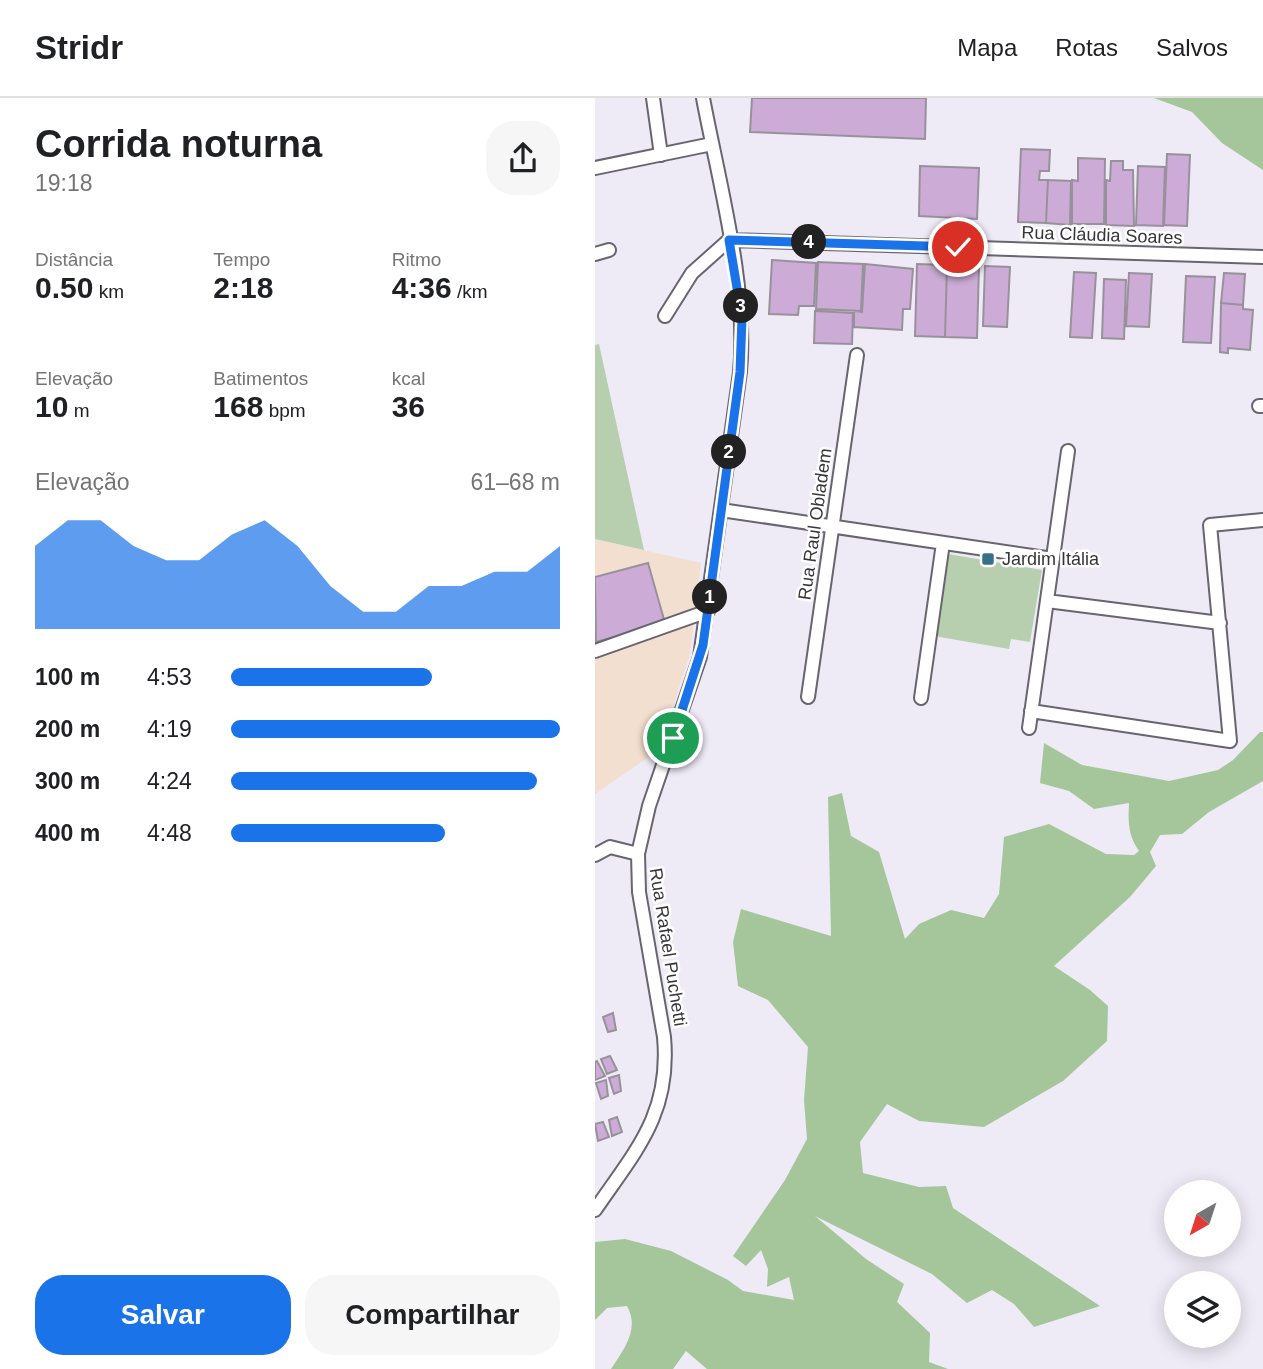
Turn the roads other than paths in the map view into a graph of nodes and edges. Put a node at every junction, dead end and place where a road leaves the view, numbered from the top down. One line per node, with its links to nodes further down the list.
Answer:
1 (653, 98): 4 (street)
2 (703, 98): 3 (street, Rua Rafael Puchetti)
3 (712, 144): 4 (street); 6 (street, Rua Rafael Puchetti)
4 (661, 155): 5 (street)
5 (595, 169)
6 (729, 240): 9 (street, Rua Cláudia Soares); 10 (street); 13 (street, Rua Rafael Puchetti)
7 (609, 250): 8 (street)
8 (595, 254)
9 (1263, 257)
10 (665, 316)
11 (857, 355): 15 (street, Rua Raul Obladem)
12 (1068, 451): 17 (street)
13 (721, 510): 15 (street); 19 (street, Rua Rafael Puchetti)
14 (1263, 520): 20 (street)
15 (833, 527): 16 (street); 22 (street, Rua Raul Obladem)
16 (943, 543): 17 (street); 23 (street)
17 (1053, 559): 18 (street)
18 (1047, 601): 20 (street); 24 (street)
19 (708, 611): 21 (street); 26 (street, Rua Rafael Puchetti)
20 (1220, 623): 24 (street)
21 (595, 651)
22 (808, 697)
23 (921, 698)
24 (1031, 711): 25 (street)
25 (1029, 728)
26 (638, 854): 27 (street); 28 (street, Rua Rafael Puchetti)
27 (595, 855)
28 (595, 1210)

